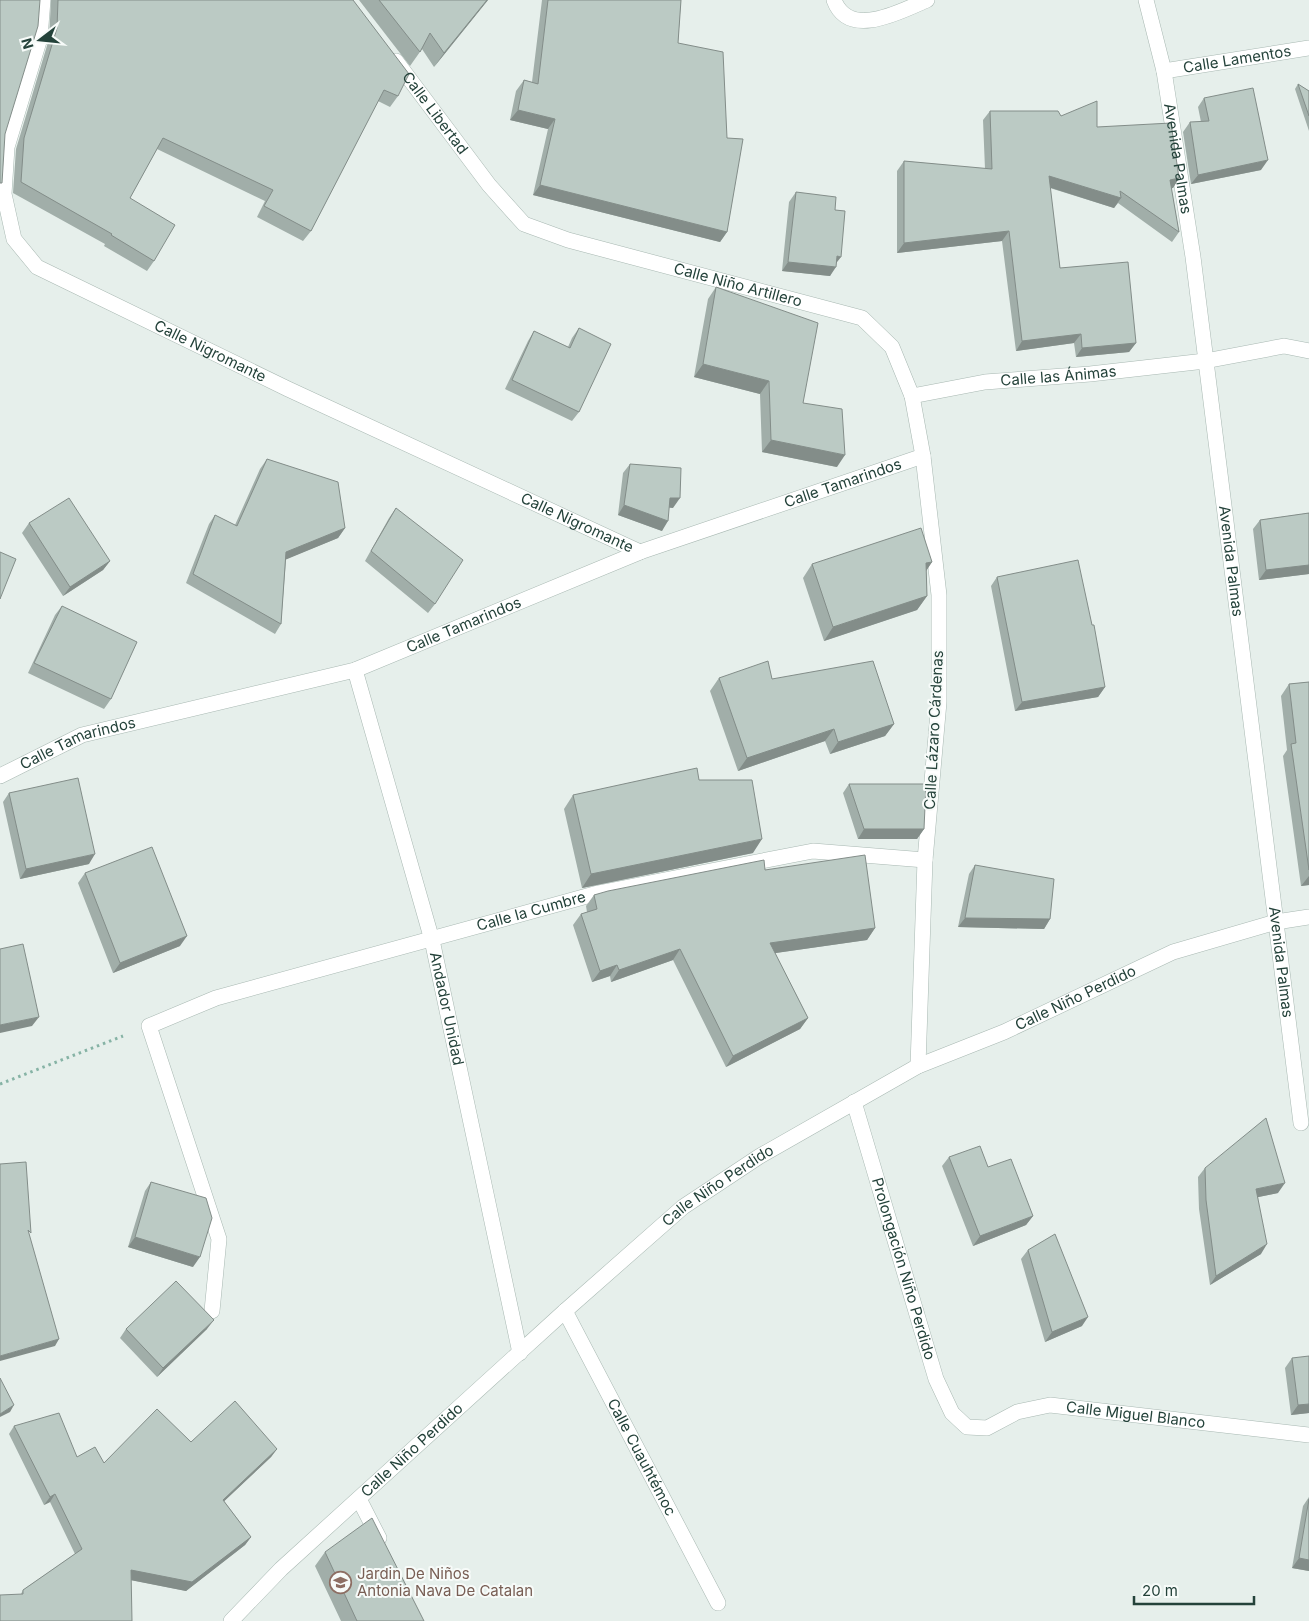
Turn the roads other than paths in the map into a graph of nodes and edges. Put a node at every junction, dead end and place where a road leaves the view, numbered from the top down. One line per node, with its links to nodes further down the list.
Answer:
1 (43, 0): 13 (street, Calle Nigromante)
2 (834, 0): 3 (street)
3 (926, 0)
4 (1146, 0): 7 (street, Avenida Palmas)
5 (384, 46): 8 (street, Calle Libertad)
6 (1309, 48): 7 (street, Calle Lamentos)
7 (1164, 71): 10 (street, Avenida Palmas)
8 (524, 224): 11 (street, Calle Niño Artillero)
9 (1309, 351): 10 (street, Calle las Ánimas)
10 (1206, 361): 11 (street, Calle las Ánimas); 18 (street, Avenida Palmas)
11 (912, 396): 12 (street, Calle Lázaro Cárdenas)
12 (923, 456): 13 (street, Calle Tamarindos); 16 (street, Calle Lázaro Cárdenas)
13 (640, 552): 14 (street, Calle Tamarindos)
14 (355, 670): 15 (street, Calle Tamarindos); 19 (street, Andador Unidad)
15 (0, 776)
16 (925, 860): 19 (street, Calle la Cumbre); 20 (street, Calle Lázaro Cárdenas)
17 (1309, 917): 18 (street, Calle Niño Perdido)
18 (1276, 922): 20 (street, Calle Niño Perdido); 22 (street, Avenida Palmas)
19 (432, 940): 23 (street, Calle la Cumbre); 25 (street, Andador Unidad)
20 (918, 1066): 21 (street, Calle Niño Perdido)
21 (854, 1102): 24 (street, Calle Niño Perdido); 26 (street, Prolongación Niño Perdido)
22 (1301, 1123)
23 (212, 1311)
24 (565, 1311): 25 (street, Calle Niño Perdido); 30 (street, Calle Cuauhtémoc)
25 (520, 1353): 28 (street, Calle Niño Perdido)
26 (967, 1427): 27 (street, Calle Miguel Blanco)
27 (1309, 1435)
28 (359, 1499): 29 (street); 31 (street, Calle Niño Perdido)
29 (386, 1551)
30 (718, 1603)
31 (231, 1621)

